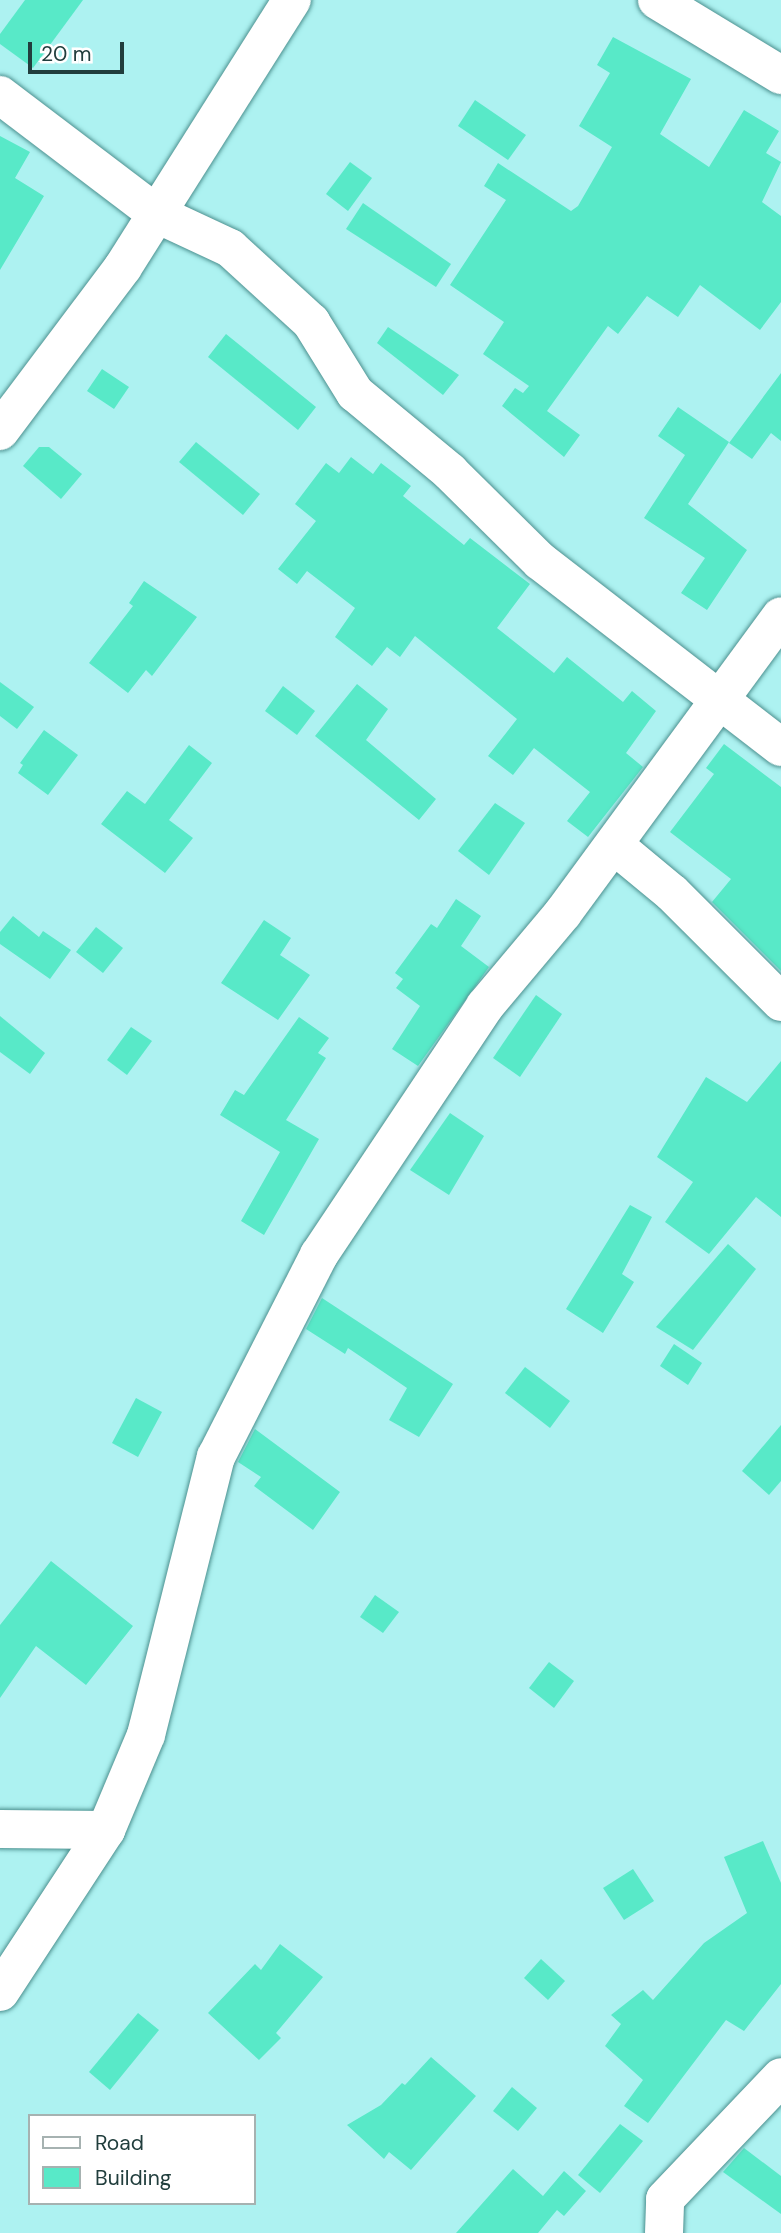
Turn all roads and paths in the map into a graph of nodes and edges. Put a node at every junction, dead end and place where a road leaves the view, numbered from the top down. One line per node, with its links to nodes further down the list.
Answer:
1 (292, 0): 5 (street)
2 (657, 0): 3 (street)
3 (781, 75)
4 (0, 95): 5 (street)
5 (157, 214): 6 (street); 8 (street)
6 (0, 431)
7 (781, 616): 8 (street)
8 (721, 698): 9 (street); 10 (street)
9 (781, 747)
10 (614, 845): 11 (street); 13 (street)
11 (781, 1002)
12 (0, 1829): 13 (street)
13 (106, 1830): 14 (street)
14 (0, 1992)
15 (781, 2077): 16 (street)
16 (664, 2233)

